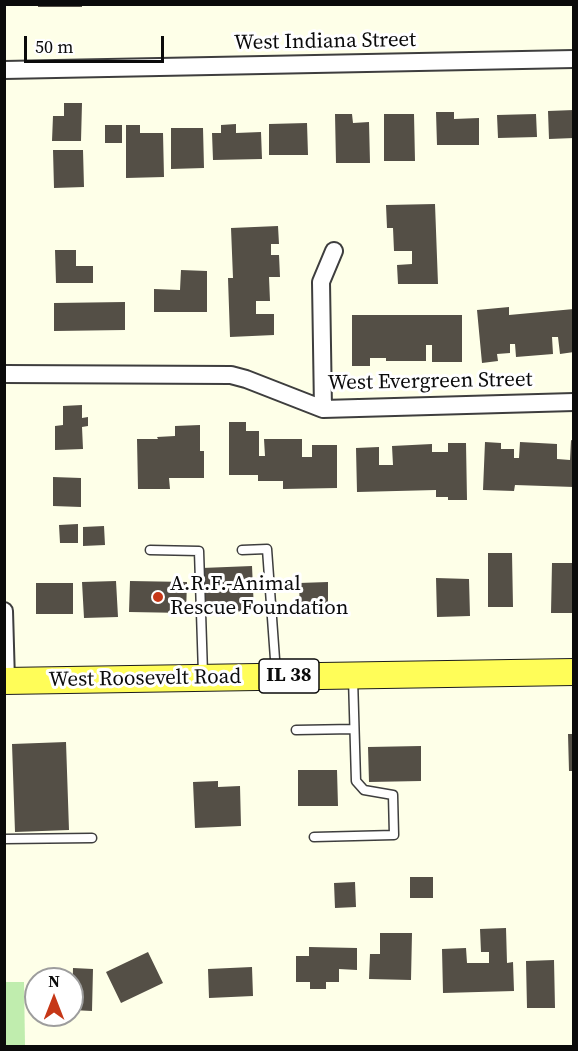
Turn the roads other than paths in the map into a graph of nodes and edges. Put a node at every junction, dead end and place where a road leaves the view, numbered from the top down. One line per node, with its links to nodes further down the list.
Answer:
1 (573, 59): 2 (street, West Indiana Street)
2 (4, 70)
3 (334, 251): 6 (street)
4 (4, 375): 6 (street, West Evergreen Street)
5 (573, 402): 6 (street, West Evergreen Street)
6 (323, 409)
7 (150, 550): 13 (lane)
8 (242, 550): 12 (lane)
9 (4, 610): 14 (street)
10 (573, 672): 11 (main road, West Roosevelt Road / IL 38)
11 (352, 675): 12 (main road, West Roosevelt Road / IL 38); 15 (lane)
12 (276, 676): 13 (main road, West Roosevelt Road / IL 38)
13 (203, 678): 14 (main road, West Roosevelt Road / IL 38)
14 (5, 681)
15 (354, 729): 16 (lane); 17 (lane)
16 (296, 730)
17 (315, 837)
18 (92, 838): 19 (lane)
19 (4, 839)

